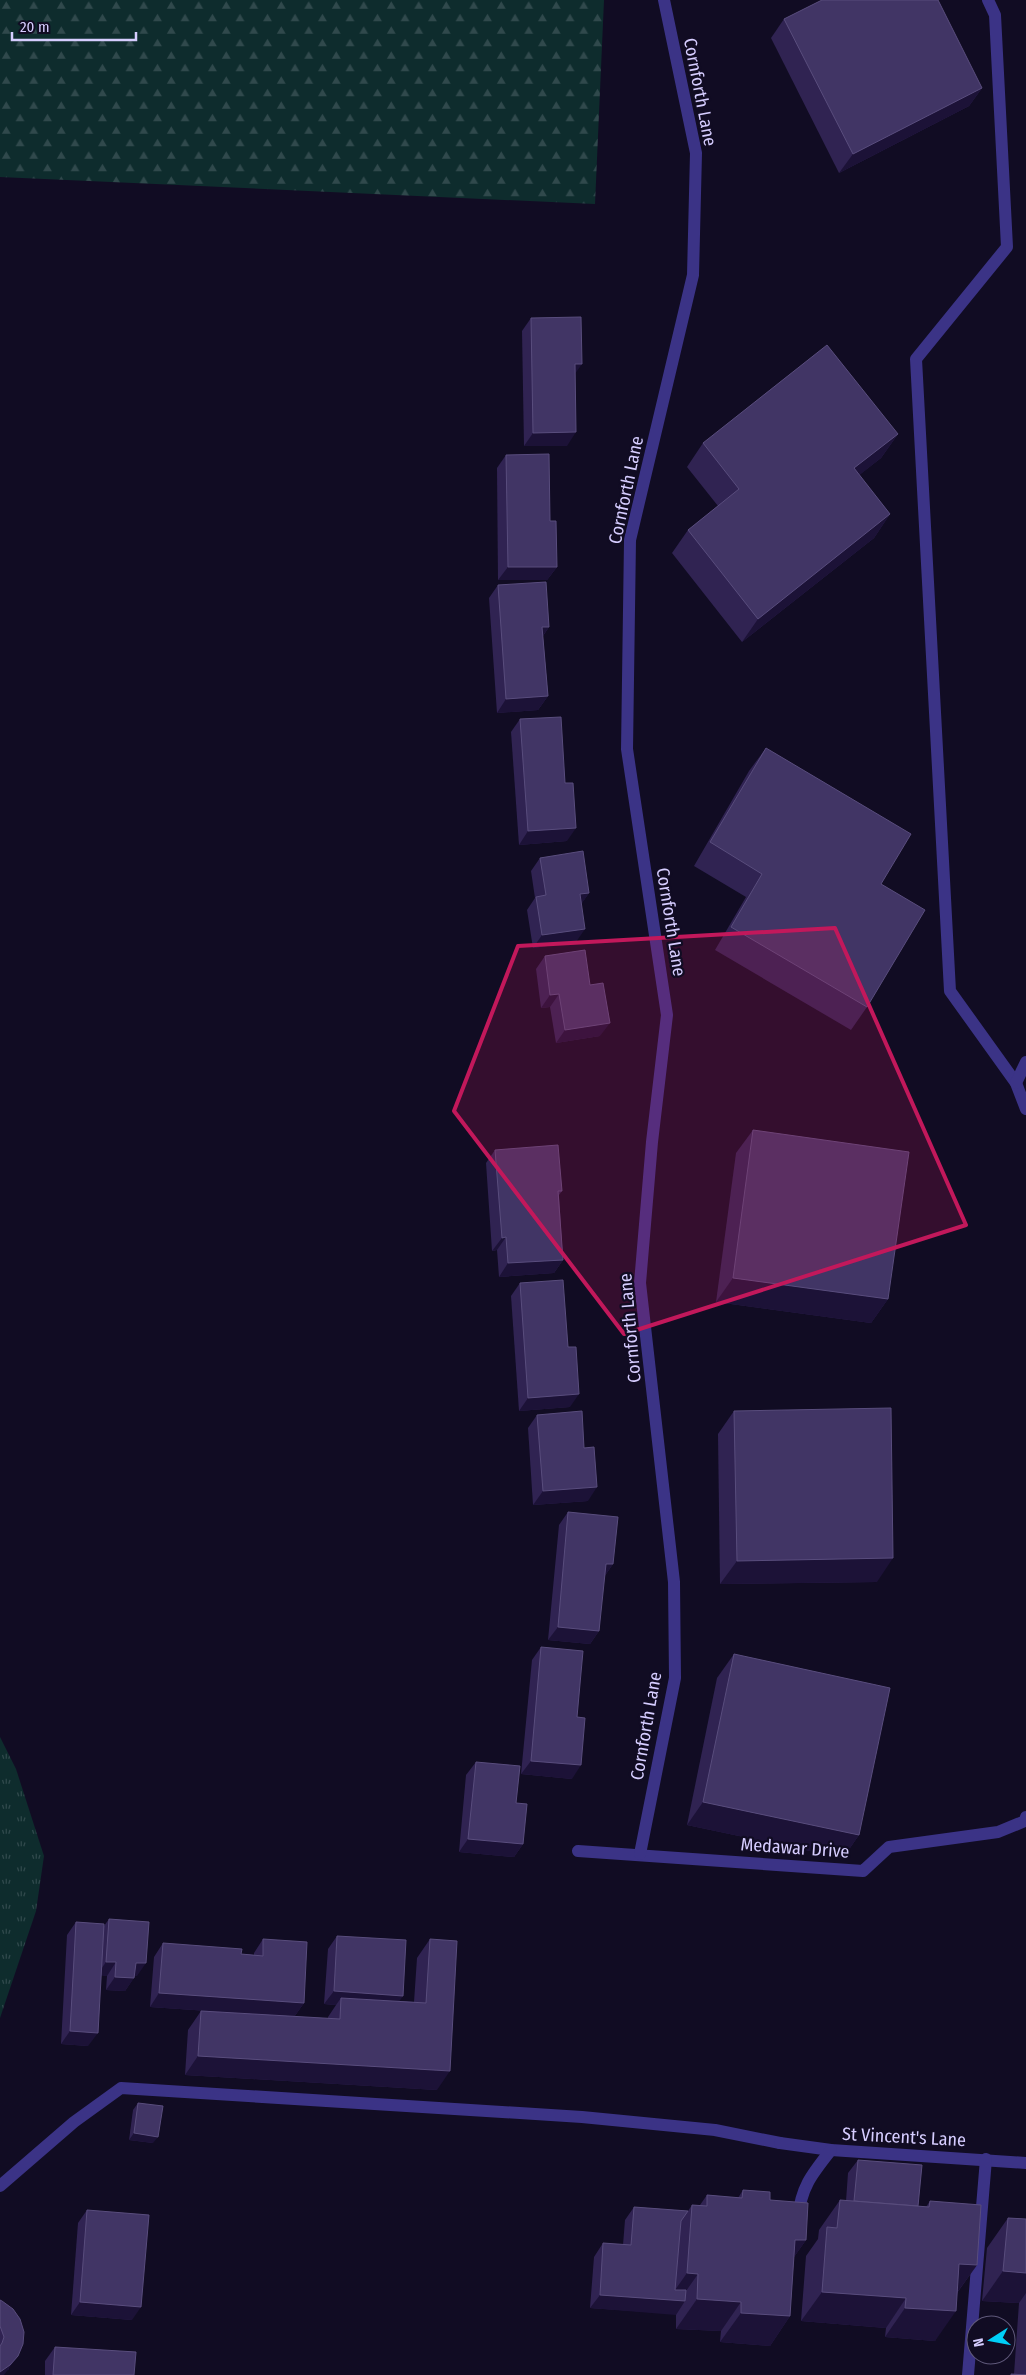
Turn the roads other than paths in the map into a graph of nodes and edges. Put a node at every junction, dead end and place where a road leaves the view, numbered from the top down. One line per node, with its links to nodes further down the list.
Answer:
1 (664, 0): 8 (street, Cornforth Lane)
2 (988, 0): 4 (street)
3 (1026, 1062): 4 (street)
4 (1016, 1083): 5 (street)
5 (1026, 1109)
6 (1026, 1817): 8 (street, Medawar Drive)
7 (578, 1851): 8 (street, Medawar Drive)
8 (640, 1854)
9 (831, 2150): 10 (street, St Vincent's Lane); 12 (street, St Vincent's Lane); 13 (street)
10 (986, 2159): 11 (street, St Vincent's Lane); 14 (street)
11 (1026, 2163)
12 (0, 2186)
13 (797, 2233)
14 (968, 2375)

